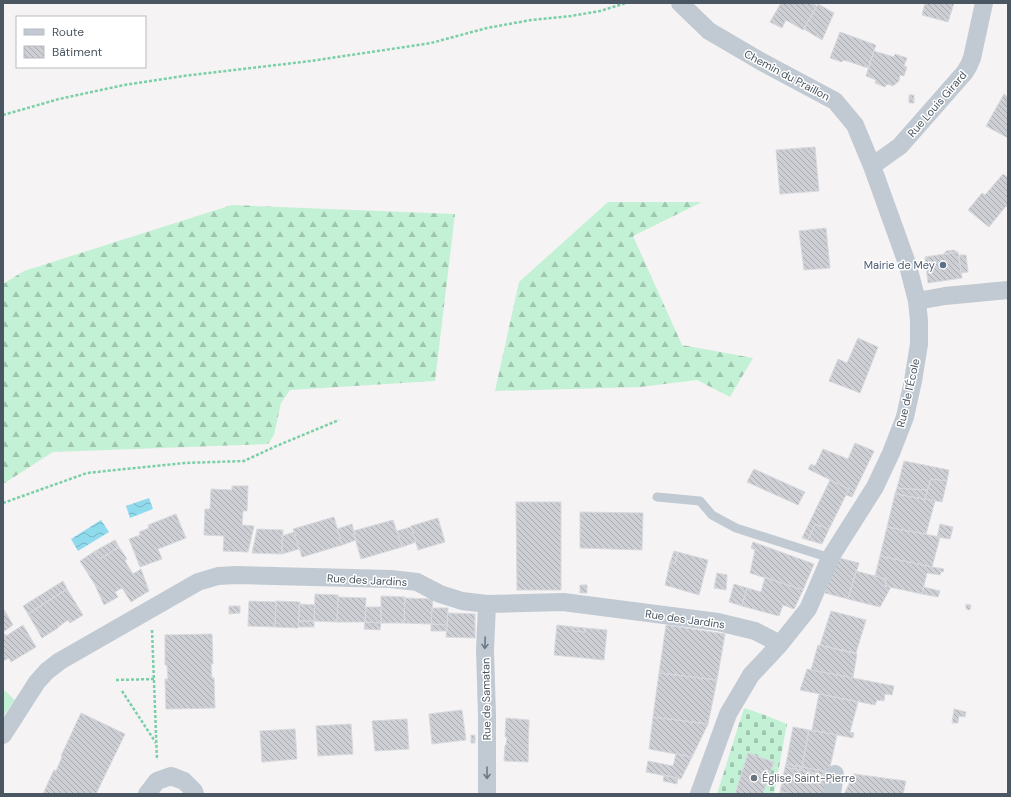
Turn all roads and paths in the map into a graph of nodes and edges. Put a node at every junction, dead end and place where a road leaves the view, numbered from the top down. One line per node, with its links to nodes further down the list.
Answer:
1 (626, 3): 4 (path)
2 (680, 3): 5 (street, Chemin du Praillon)
3 (984, 3): 5 (street, Rue Louis Girard)
4 (3, 115)
5 (872, 166): 7 (street, Rue de l'École)
6 (1008, 290): 7 (street)
7 (917, 300): 11 (street, Rue de l'École)
8 (339, 420): 10 (path)
9 (657, 497): 11 (lane)
10 (3, 503)
11 (830, 558): 14 (street, Rue de l'École)
12 (487, 604): 13 (street, Rue des Jardins); 14 (street, Rue des Jardins); 23 (street, Rue de Samatan, one-way to 23)
13 (151, 609): 15 (path); 18 (street, Rue des Jardins)
14 (780, 644): 24 (street, Rue de l'École)
15 (154, 679): 16 (path); 19 (path)
16 (116, 680)
17 (122, 691): 19 (path)
18 (3, 735)
19 (156, 743): 21 (path)
20 (835, 774): 25 (street)
21 (152, 788): 22 (street)
22 (195, 794)
23 (487, 794)
24 (699, 794)
25 (832, 794)

